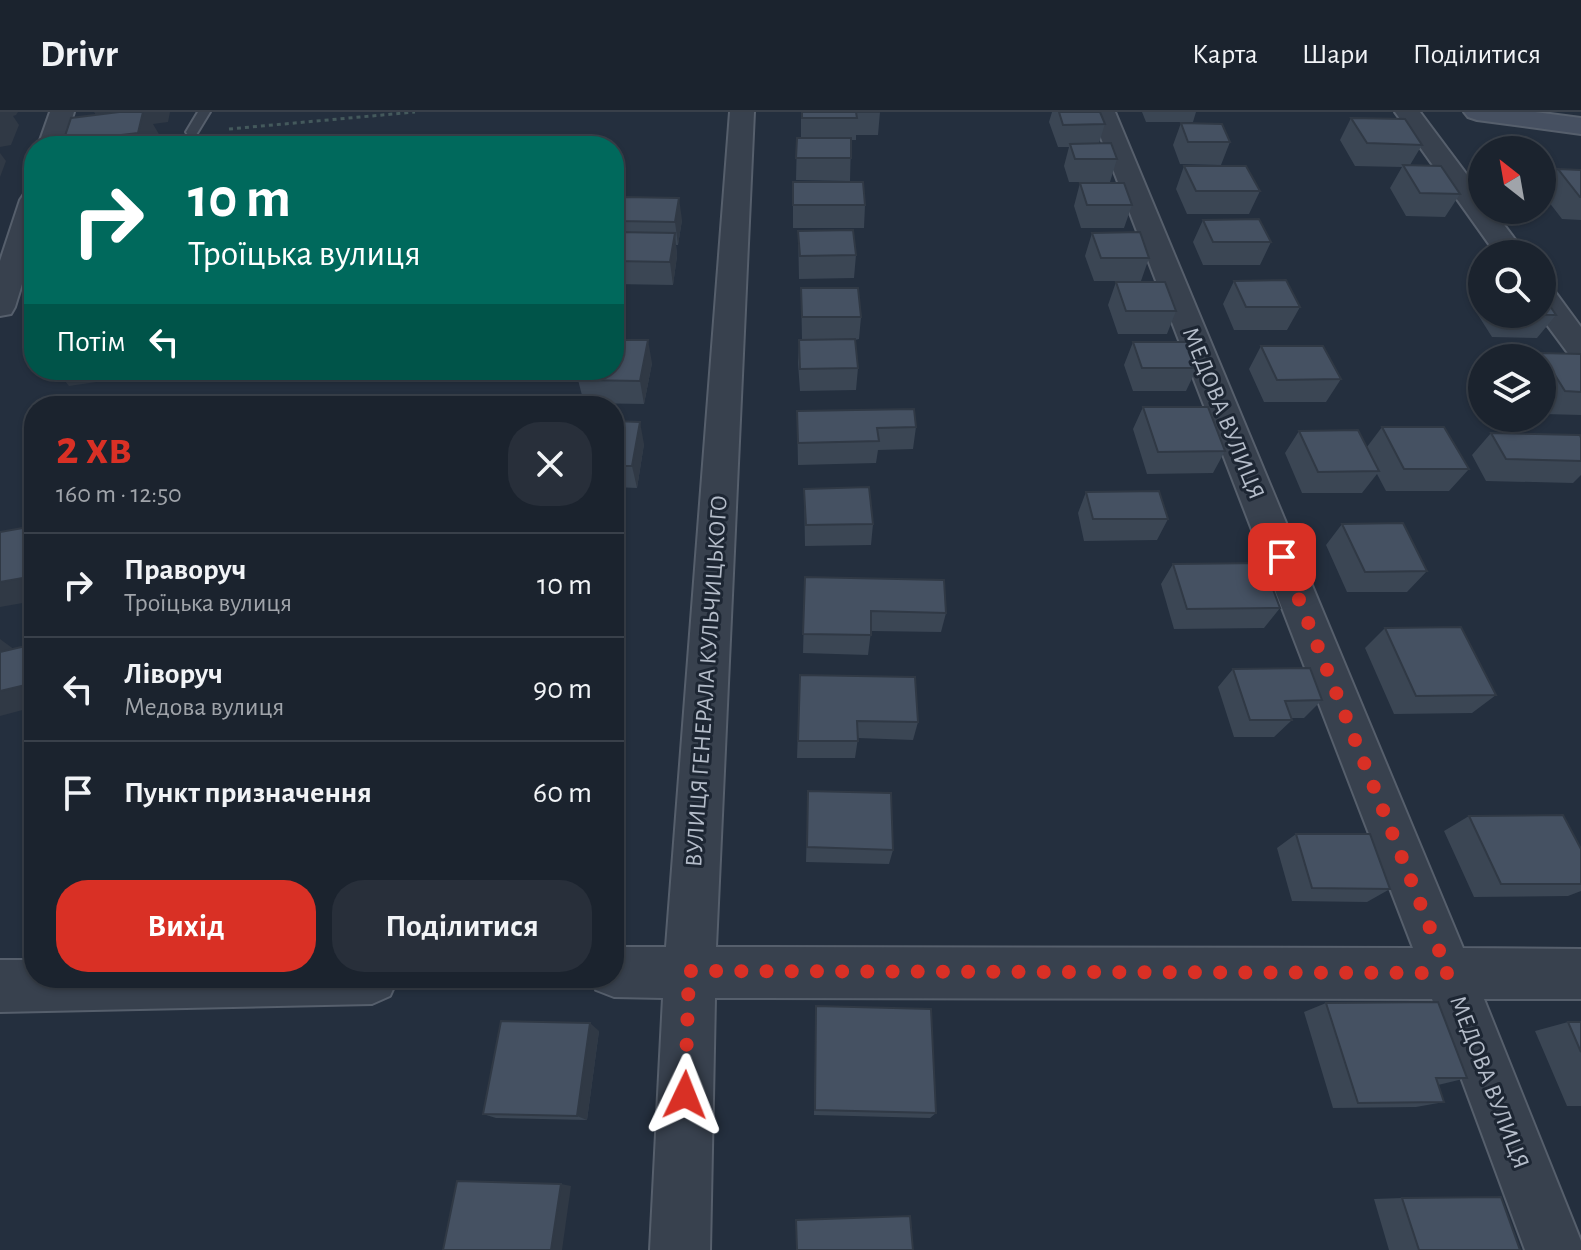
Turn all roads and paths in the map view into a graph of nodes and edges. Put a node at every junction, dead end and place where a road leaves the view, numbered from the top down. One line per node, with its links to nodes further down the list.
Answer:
1 (62, 112): 10 (street)
2 (204, 112): 9 (lane)
3 (415, 112): 9 (path)
4 (742, 112): 16 (street, ВУЛИЦЯ ГЕНЕРАЛА КУЛЬЧИЦЬКОГО)
5 (1103, 112): 18 (street, МЕДОВА ВУЛИЦЯ)
6 (1407, 112): 12 (street)
7 (1477, 112): 8 (street)
8 (1581, 126)
9 (192, 132)
10 (54, 136)
11 (24, 231): 13 (street)
12 (1501, 240)
13 (0, 307)
14 (1556, 315): 15 (street)
15 (1581, 349)
16 (689, 971): 17 (street); 18 (street); 22 (street, ВУЛИЦЯ ГЕНЕРАЛА КУЛЬЧИЦЬКОГО)
17 (624, 972)
18 (1448, 973): 19 (street); 23 (street, МЕДОВА ВУЛИЦЯ)
19 (1581, 974)
20 (24, 985): 21 (street)
21 (0, 986)
22 (680, 1250)
23 (1555, 1250)

